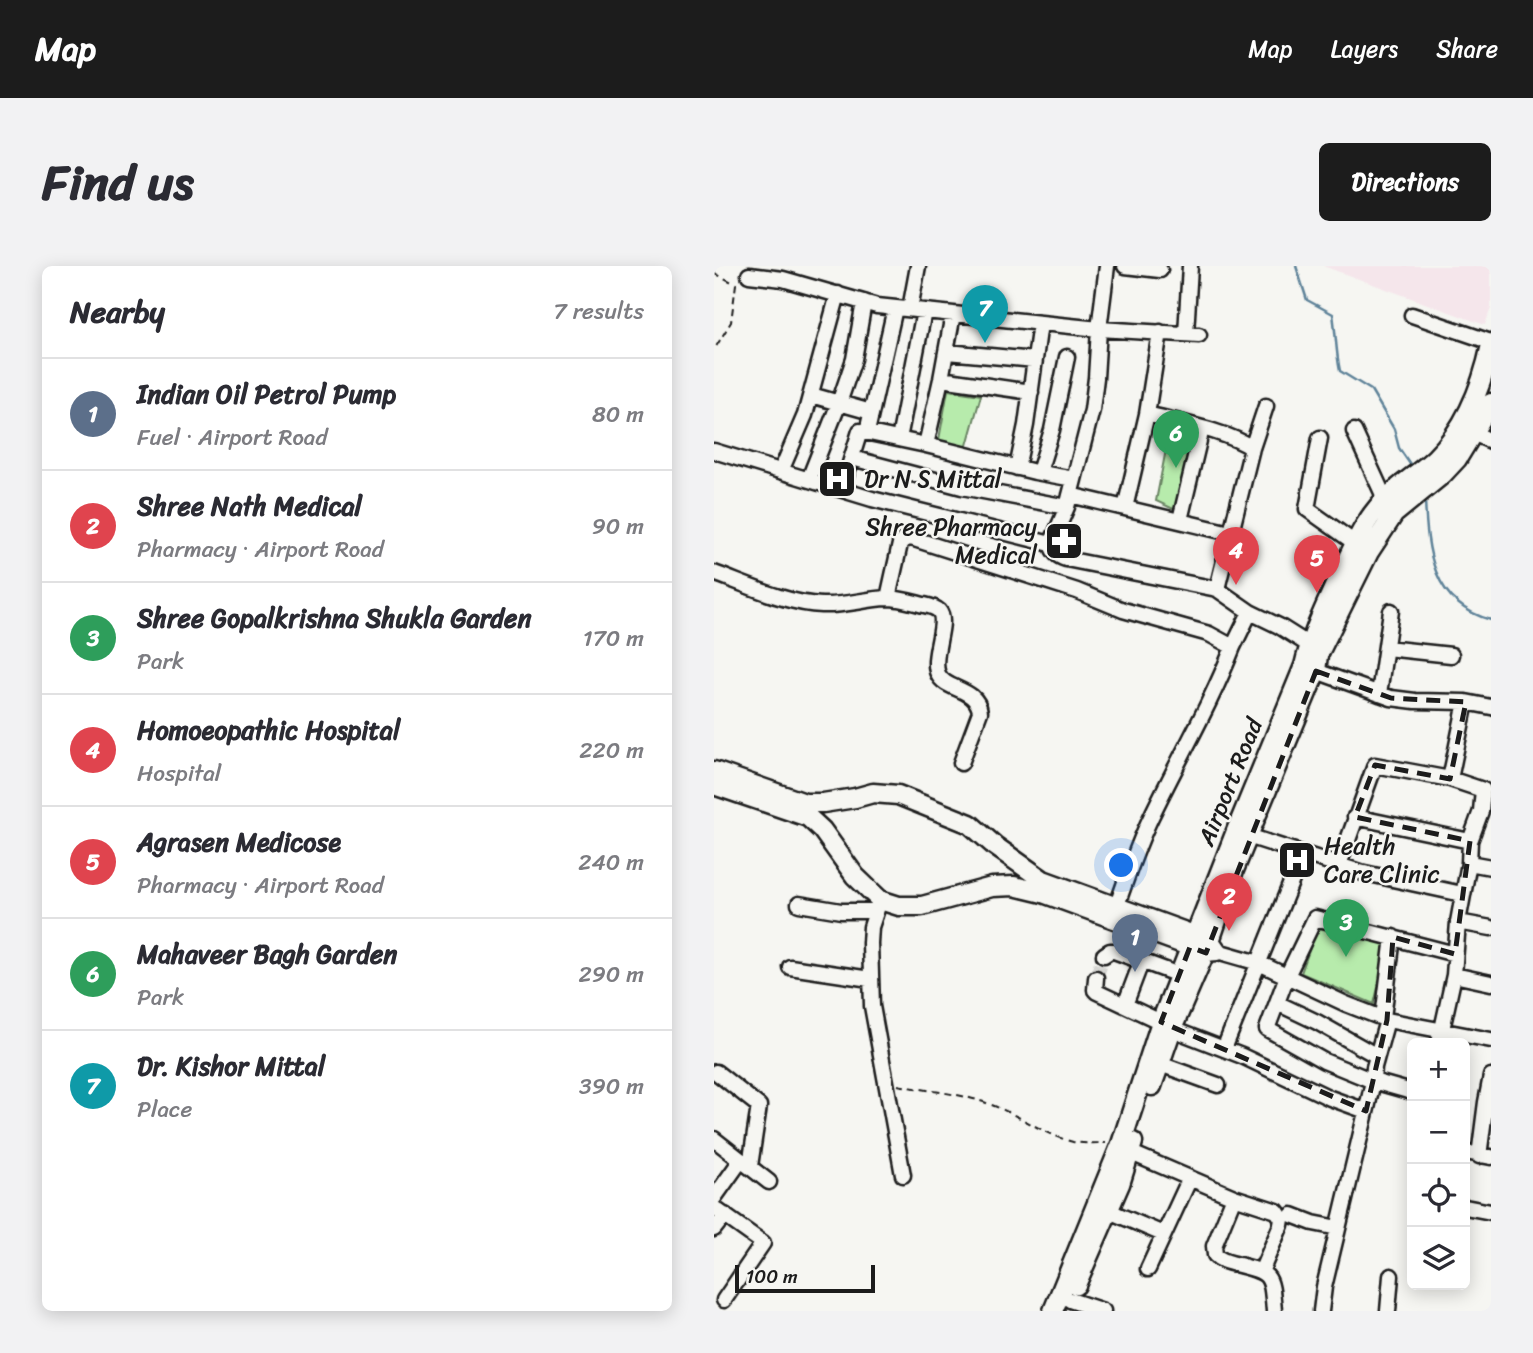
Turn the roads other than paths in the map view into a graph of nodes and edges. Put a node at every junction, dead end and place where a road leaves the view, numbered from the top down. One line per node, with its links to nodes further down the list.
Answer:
1 (918, 266): 10 (street)
2 (1107, 266): 14 (street)
3 (1125, 266): 5 (street)
4 (1190, 266): 15 (street)
5 (1160, 270)
6 (784, 272): 7 (street); 8 (street)
7 (749, 275)
8 (838, 294): 9 (street); 22 (street)
9 (864, 302): 10 (street); 23 (street)
10 (910, 310): 11 (street); 26 (street); 33 (street)
11 (953, 314): 13 (street); 17 (street)
12 (1412, 315): 16 (street)
13 (1040, 323): 14 (street); 19 (street)
14 (1099, 329): 15 (street); 43 (street)
15 (1160, 332): 27 (street)
16 (1491, 344): 39 (main road)
17 (947, 352): 19 (street); 20 (street)
18 (1067, 357): 42 (street)
19 (1035, 360): 21 (street)
20 (941, 379): 21 (street); 35 (street)
21 (1031, 392): 40 (street)
22 (811, 395): 23 (street); 41 (street)
23 (839, 403): 26 (street); 44 (street)
24 (1491, 403): 31 (main road)
25 (1266, 406): 36 (street)
26 (871, 412): 30 (street)
27 (1147, 414): 28 (street); 48 (street)
28 (1202, 428): 36 (street); 49 (street)
29 (1354, 431): 47 (street)
30 (867, 432): 33 (street); 38 (street)
31 (1473, 433): 34 (street); 39 (main road)
32 (1320, 438): 52 (street)
33 (899, 439): 35 (street)
34 (1491, 441)
35 (926, 445): 40 (street)
36 (1252, 448): 50 (street)
37 (714, 451): 41 (street)
38 (852, 458): 45 (street); 46 (street)
39 (1439, 466): 47 (main road, Airport Road)
40 (1017, 468): 42 (street)
41 (781, 471): 44 (street)
42 (1039, 472): 43 (street)
43 (1074, 479): 46 (street)
44 (809, 480): 45 (street)
45 (842, 489): 51 (street)
46 (1068, 501): 48 (street); 51 (street)
47 (1389, 503): 52 (main road, Airport Road)
48 (1125, 508): 49 (street)
49 (1180, 520): 50 (street)
50 (1230, 533): 54 (street)
51 (1051, 544): 54 (street)
52 (1362, 548): 59 (main road, Airport Road)
53 (714, 573): 55 (street)
54 (1217, 589): 57 (street)
55 (888, 598): 58 (street); 66 (street)
56 (1391, 611): 60 (street)
57 (1250, 612): 58 (street); 59 (street)
58 (1233, 647): 81 (street)
59 (1315, 648): 62 (main road, Airport Road); 85 (main road, Airport Road)
60 (1386, 648): 61 (street); 63 (street)
61 (1451, 655)
62 (1316, 671): 63 (street); 72 (main road, Airport Road)
63 (1379, 694): 64 (street)
64 (1466, 702): 65 (street); 68 (street)
65 (1491, 707)
66 (961, 763)
67 (714, 771): 81 (main road)
68 (1450, 779): 70 (street); 71 (street)
69 (714, 785): 80 (main road)
70 (1486, 812): 73 (street)
71 (1355, 817): 73 (street); 75 (street)
72 (1248, 836): 75 (street); 85 (main road, Airport Road)
73 (1470, 841): 74 (street)
74 (1469, 863): 76 (street); 78 (street)
75 (1339, 865): 78 (street)
76 (1491, 867)
77 (1292, 880): 89 (street)
78 (1462, 894): 82 (street)
79 (799, 904): 80 (street)
80 (878, 905): 85 (main road); 95 (street)
81 (1116, 908): 85 (main road)
82 (1458, 922): 83 (street); 86 (street)
83 (1491, 928)
84 (1393, 937): 86 (street); 93 (street); 99 (street)
85 (1203, 945): 89 (street); 91 (main road, Airport Road); 100 (main road, Airport Road)
86 (1455, 954): 92 (street)
87 (1104, 955): 88 (street)
88 (1142, 961): 91 (street); 98 (street)
89 (1259, 963): 93 (street); 103 (street)
90 (790, 967): 95 (street)
91 (1179, 975): 100 (main road, Airport Road)
92 (1454, 975): 96 (street); 101 (street)
93 (1287, 976): 97 (street); 99 (street)
94 (1096, 978): 98 (street)
95 (870, 979): 117 (street)
96 (1491, 983)
97 (1277, 1003): 104 (street); 108 (street)
98 (1125, 1005): 100 (street)
99 (1385, 1019): 101 (street); 104 (street)
100 (1166, 1026): 103 (street); 105 (main road, Airport Road); 114 (main road, Airport Road)
101 (1440, 1037): 102 (street)
102 (1491, 1040)
103 (1224, 1049): 112 (street)
104 (1377, 1056): 108 (street)
105 (1160, 1063): 109 (street); 114 (main road, Airport Road)
106 (715, 1069): 116 (street)
107 (1491, 1076): 111 (street)
108 (1373, 1081): 110 (street); 112 (street)
109 (1218, 1086)
110 (1407, 1091)
111 (1488, 1102): 115 (street)
112 (1366, 1111): 127 (street)
113 (714, 1139): 116 (street)
114 (1125, 1148): 118 (street); 124 (main road, Airport Road); 135 (main road, Airport Road)
115 (1478, 1155)
116 (746, 1163): 119 (street); 121 (street)
117 (904, 1175)
118 (1190, 1178): 120 (street); 129 (street)
119 (769, 1182)
120 (1234, 1197): 131 (street); 131 (street)
121 (714, 1198)
122 (1470, 1208): 125 (street)
123 (719, 1211): 128 (street); 133 (street)
124 (1109, 1211): 129 (street); 134 (main road, Airport Road)
125 (1491, 1212)
126 (1292, 1215): 127 (street)
127 (1338, 1228): 138 (street)
128 (714, 1229)
129 (1163, 1234): 130 (street)
130 (1148, 1269)
131 (1261, 1272): 137 (street)
132 (1391, 1276): 139 (street)
133 (723, 1300)
134 (1068, 1306): 136 (street)
135 (1053, 1311)
136 (1103, 1311)
137 (1274, 1311)
138 (1321, 1311)
139 (1388, 1311)

